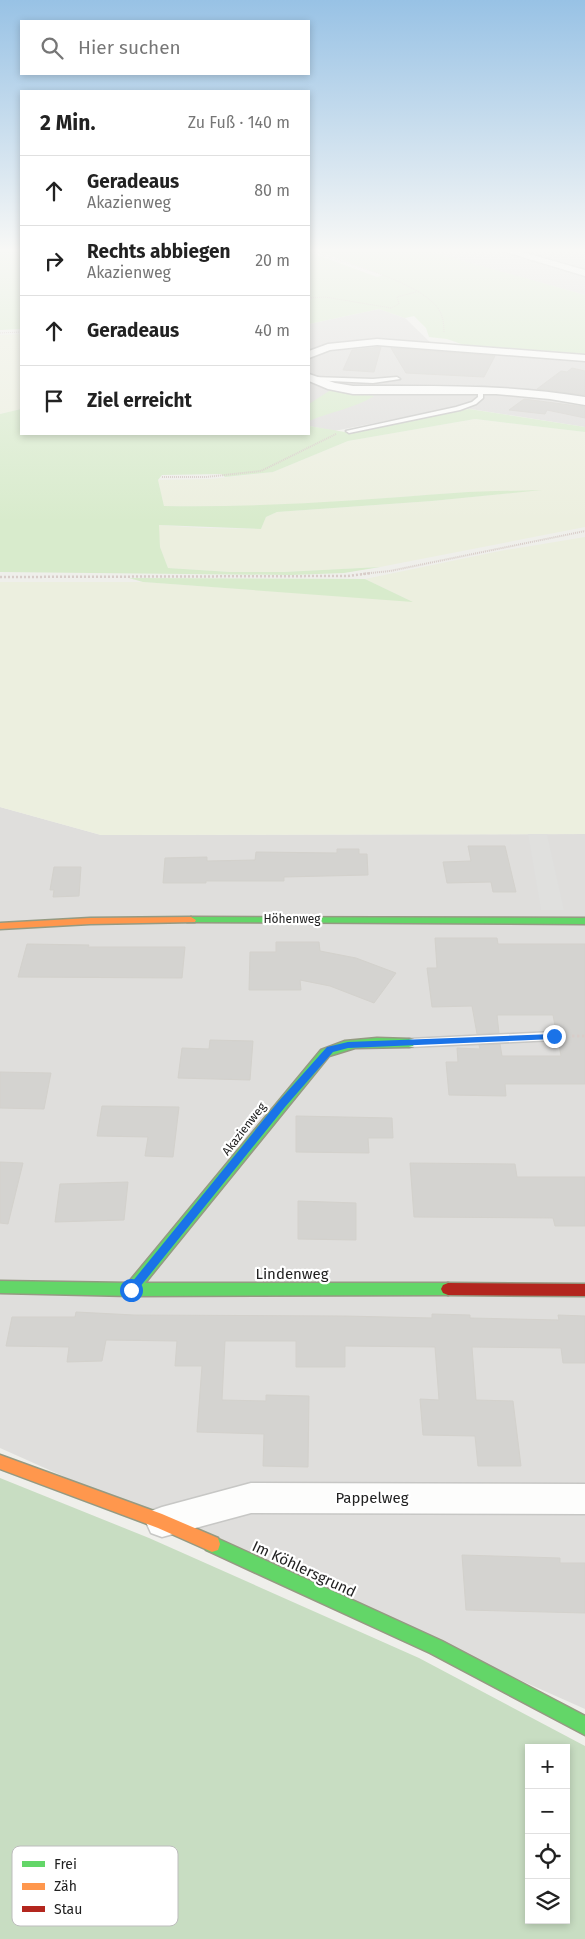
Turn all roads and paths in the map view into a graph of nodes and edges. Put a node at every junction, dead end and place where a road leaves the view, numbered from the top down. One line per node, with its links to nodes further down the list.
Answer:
1 (443, 340): 2 (path)
2 (443, 346): 3 (street); 4 (street)
3 (310, 355)
4 (585, 358)
5 (310, 378): 6 (lane); 7 (street)
6 (397, 379)
7 (480, 390): 8 (street); 9 (lane)
8 (585, 401)
9 (348, 431): 10 (path)
10 (162, 477)
11 (585, 531): 12 (path)
12 (0, 577)
13 (585, 921): 14 (street, Höhenweg)
14 (0, 926)
15 (554, 1036): 16 (lane)
16 (409, 1043): 18 (street, Akazienweg)
17 (0, 1287): 18 (street, Lindenweg)
18 (131, 1290): 19 (street, Lindenweg)
19 (585, 1290)
20 (0, 1462): 22 (street, Im Köhlersgrund)
21 (585, 1499): 22 (street, Pappelweg)
22 (162, 1522): 23 (street, Im Köhlersgrund)
23 (585, 1726)

